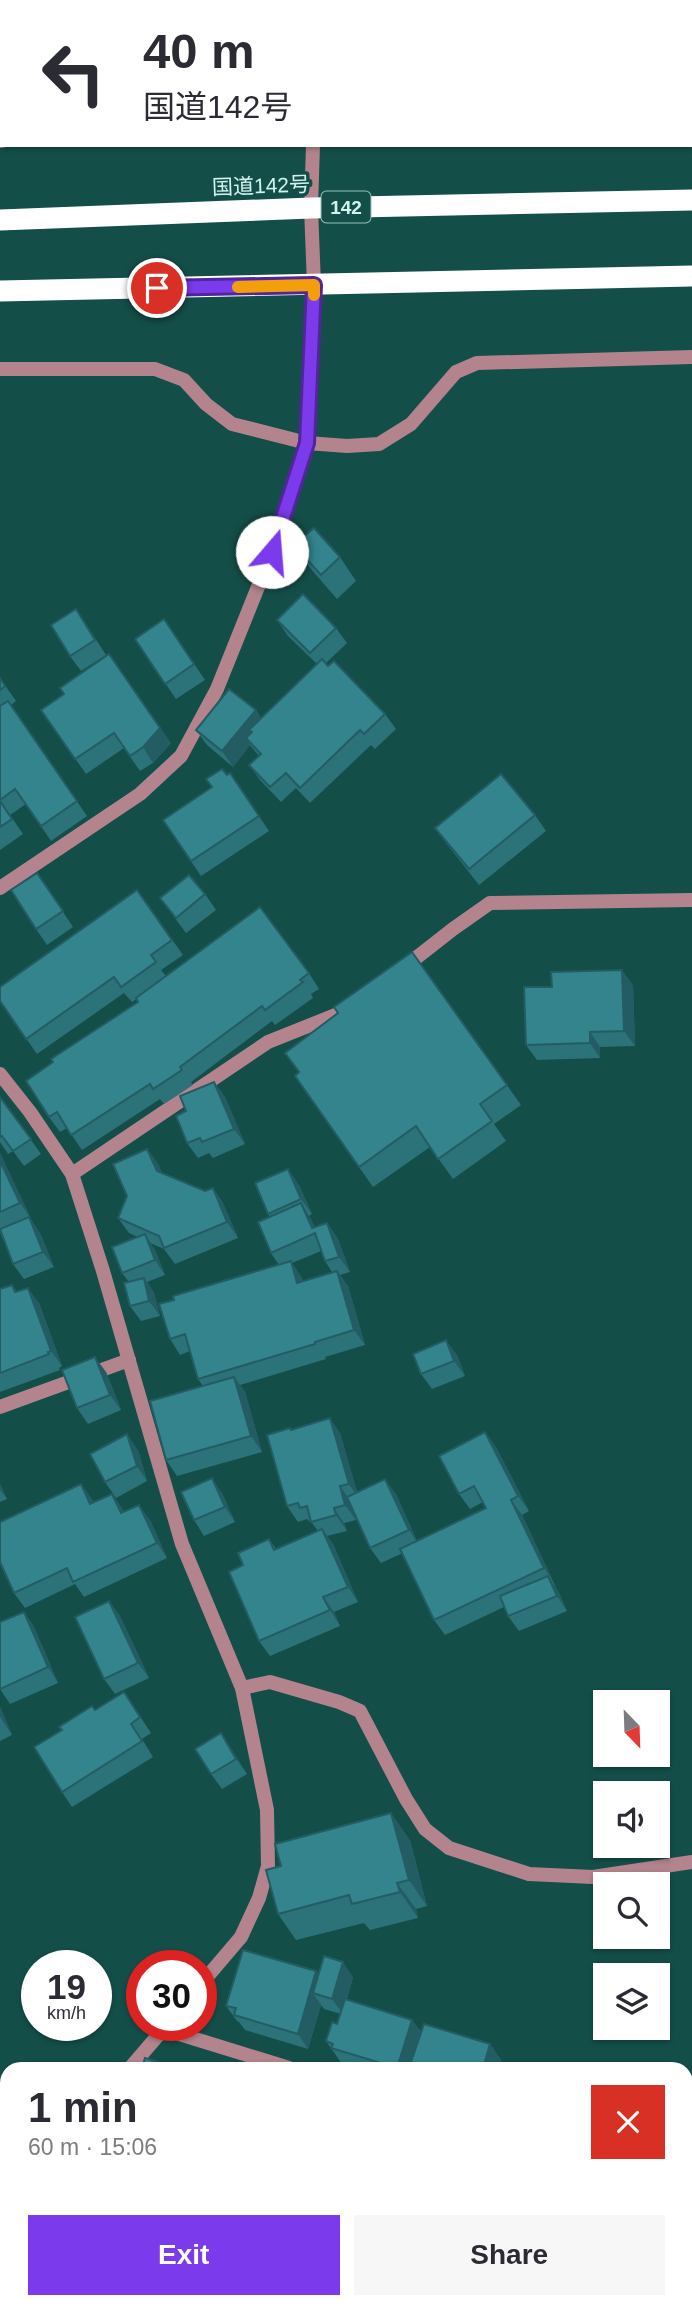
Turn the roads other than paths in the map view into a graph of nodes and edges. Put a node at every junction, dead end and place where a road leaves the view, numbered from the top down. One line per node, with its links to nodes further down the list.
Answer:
1 (313, 147): 3 (street)
2 (692, 200): 3 (highway, 国道142号 / 142)
3 (311, 208): 4 (highway, 国道142号 / 142); 6 (street)
4 (0, 220)
5 (692, 276): 6 (highway)
6 (314, 285): 7 (highway); 10 (street)
7 (0, 291)
8 (692, 357): 10 (street)
9 (0, 369): 10 (street)
10 (307, 443): 11 (street)
11 (0, 888)
12 (692, 900): 13 (street)
13 (392, 977)
14 (362, 1001): 16 (street)
15 (0, 1074): 16 (street)
16 (72, 1174): 17 (street)
17 (129, 1360): 18 (street); 19 (street)
18 (0, 1407)
19 (242, 1688): 20 (street); 21 (street)
20 (692, 1862)
21 (217, 1965)
22 (153, 2041): 24 (street)
23 (207, 2041): 25 (street)
24 (135, 2062)
25 (271, 2062)

